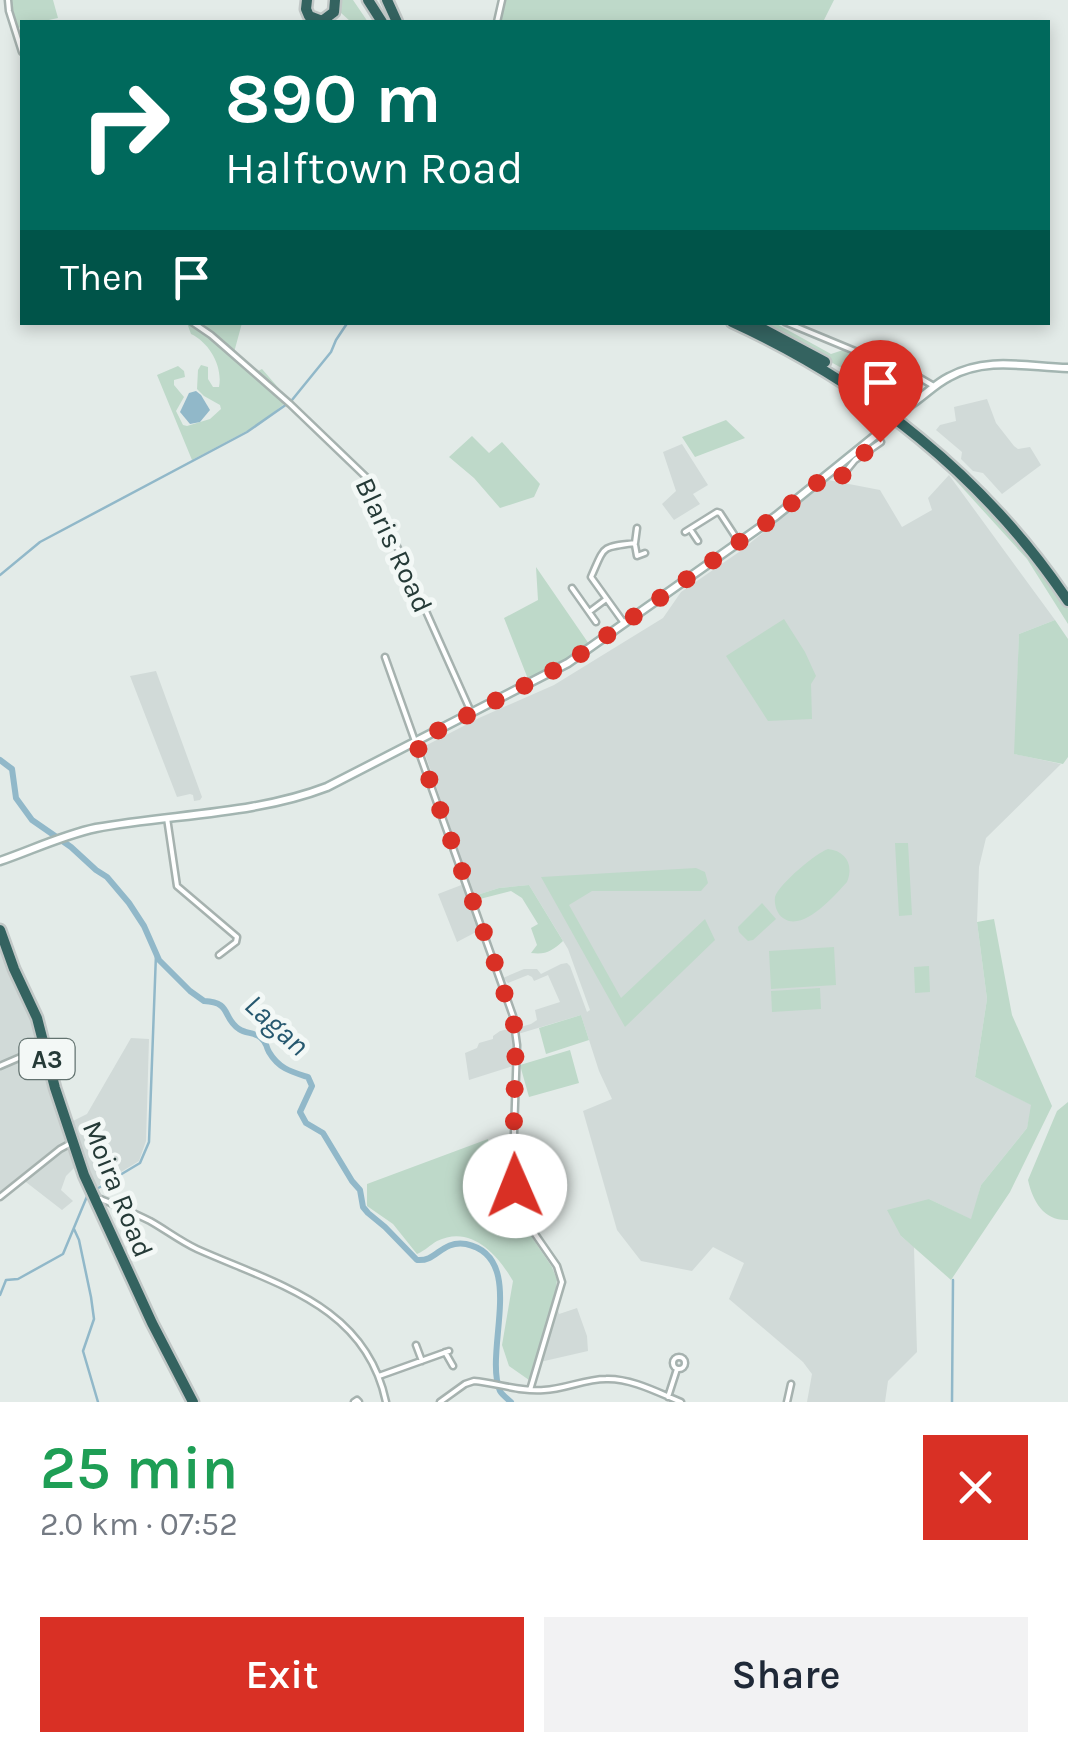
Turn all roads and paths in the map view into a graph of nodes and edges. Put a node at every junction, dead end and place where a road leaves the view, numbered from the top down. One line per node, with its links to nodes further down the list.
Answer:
1 (8, 0): 6 (street)
2 (307, 0): 4 (highway)
3 (334, 1): 4 (highway)
4 (327, 19): 5 (highway)
5 (334, 20)
6 (20, 45)
7 (196, 325): 28 (street, Blaris Road)
8 (738, 325): 23 (highway)
9 (756, 325): 21 (highway)
10 (792, 325): 12 (street)
11 (1068, 368): 12 (street)
12 (934, 387): 14 (street, bridge)
13 (880, 442): 14 (street)
14 (833, 470): 17 (street)
15 (637, 528): 18 (street)
16 (698, 541): 17 (street)
17 (739, 542): 26 (street)
18 (635, 543): 19 (street); 22 (street)
19 (644, 553)
20 (572, 588): 24 (street)
21 (1068, 590)
22 (606, 599): 24 (street); 26 (street)
23 (1068, 601)
24 (589, 612): 25 (street)
25 (596, 622)
26 (624, 623): 28 (street)
27 (385, 657): 29 (street)
28 (472, 713): 29 (street)
29 (416, 742): 30 (street); 45 (street)
30 (167, 818): 31 (street); 33 (street)
31 (0, 862)
32 (0, 930): 34 (highway, Moira Road / A3)
33 (219, 955)
34 (44, 1046): 35 (street); 36 (highway, Moira Road / A3)
35 (0, 1066)
36 (72, 1142): 37 (highway, Moira Road / A3); 38 (street)
37 (94, 1194): 43 (street); 47 (highway, Moira Road / A3)
38 (0, 1197)
39 (414, 1347): 40 (street)
40 (422, 1361): 41 (street); 43 (street)
41 (453, 1366)
42 (677, 1369): 46 (street)
43 (379, 1376): 48 (street)
44 (791, 1384): 51 (street)
45 (530, 1390): 46 (street); 49 (street)
46 (668, 1396): 50 (street)
47 (193, 1402)
48 (386, 1402)
49 (440, 1402)
50 (682, 1402)
51 (787, 1402)

